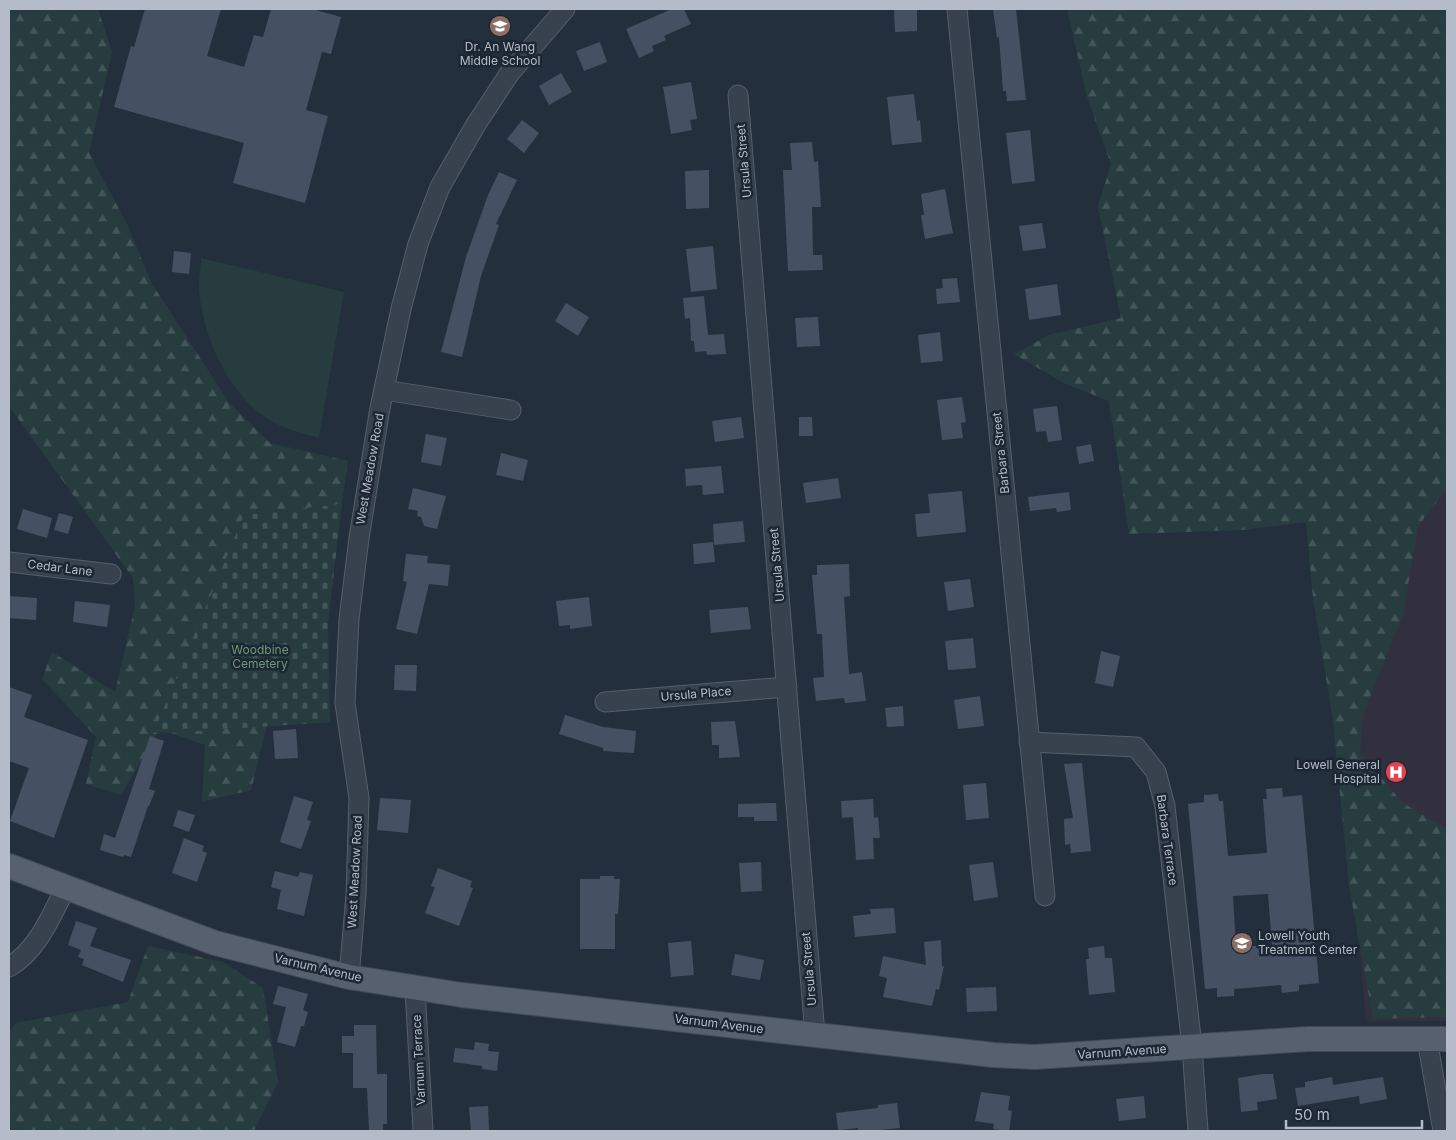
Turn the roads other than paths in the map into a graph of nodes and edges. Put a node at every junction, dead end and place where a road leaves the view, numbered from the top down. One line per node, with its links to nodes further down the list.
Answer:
1 (565, 9): 4 (street, West Meadow Road)
2 (957, 9): 10 (street, Barbara Street)
3 (738, 95): 8 (street, Ursula Street)
4 (384, 390): 5 (street); 15 (street, West Meadow Road)
5 (512, 410)
6 (9, 562): 7 (street, Cedar Lane)
7 (111, 574)
8 (786, 687): 9 (street, Ursula Place); 17 (street, Ursula Street)
9 (606, 702)
10 (1029, 742): 13 (street, Barbara Street); 19 (street, Barbara Terrace)
11 (9, 866): 12 (main road, Varnum Avenue)
12 (66, 887): 14 (street); 15 (main road, Varnum Avenue)
13 (1045, 896)
14 (9, 967)
15 (349, 976): 16 (main road, Varnum Avenue)
16 (415, 988): 17 (main road, Varnum Avenue); 20 (street, Varnum Terrace)
17 (815, 1035): 19 (main road, Varnum Avenue)
18 (1437, 1039): 19 (main road, Varnum Avenue); 22 (street)
19 (1192, 1047): 21 (street, Barbara Terrace)
20 (423, 1131)
21 (1198, 1131)
22 (1443, 1131)

